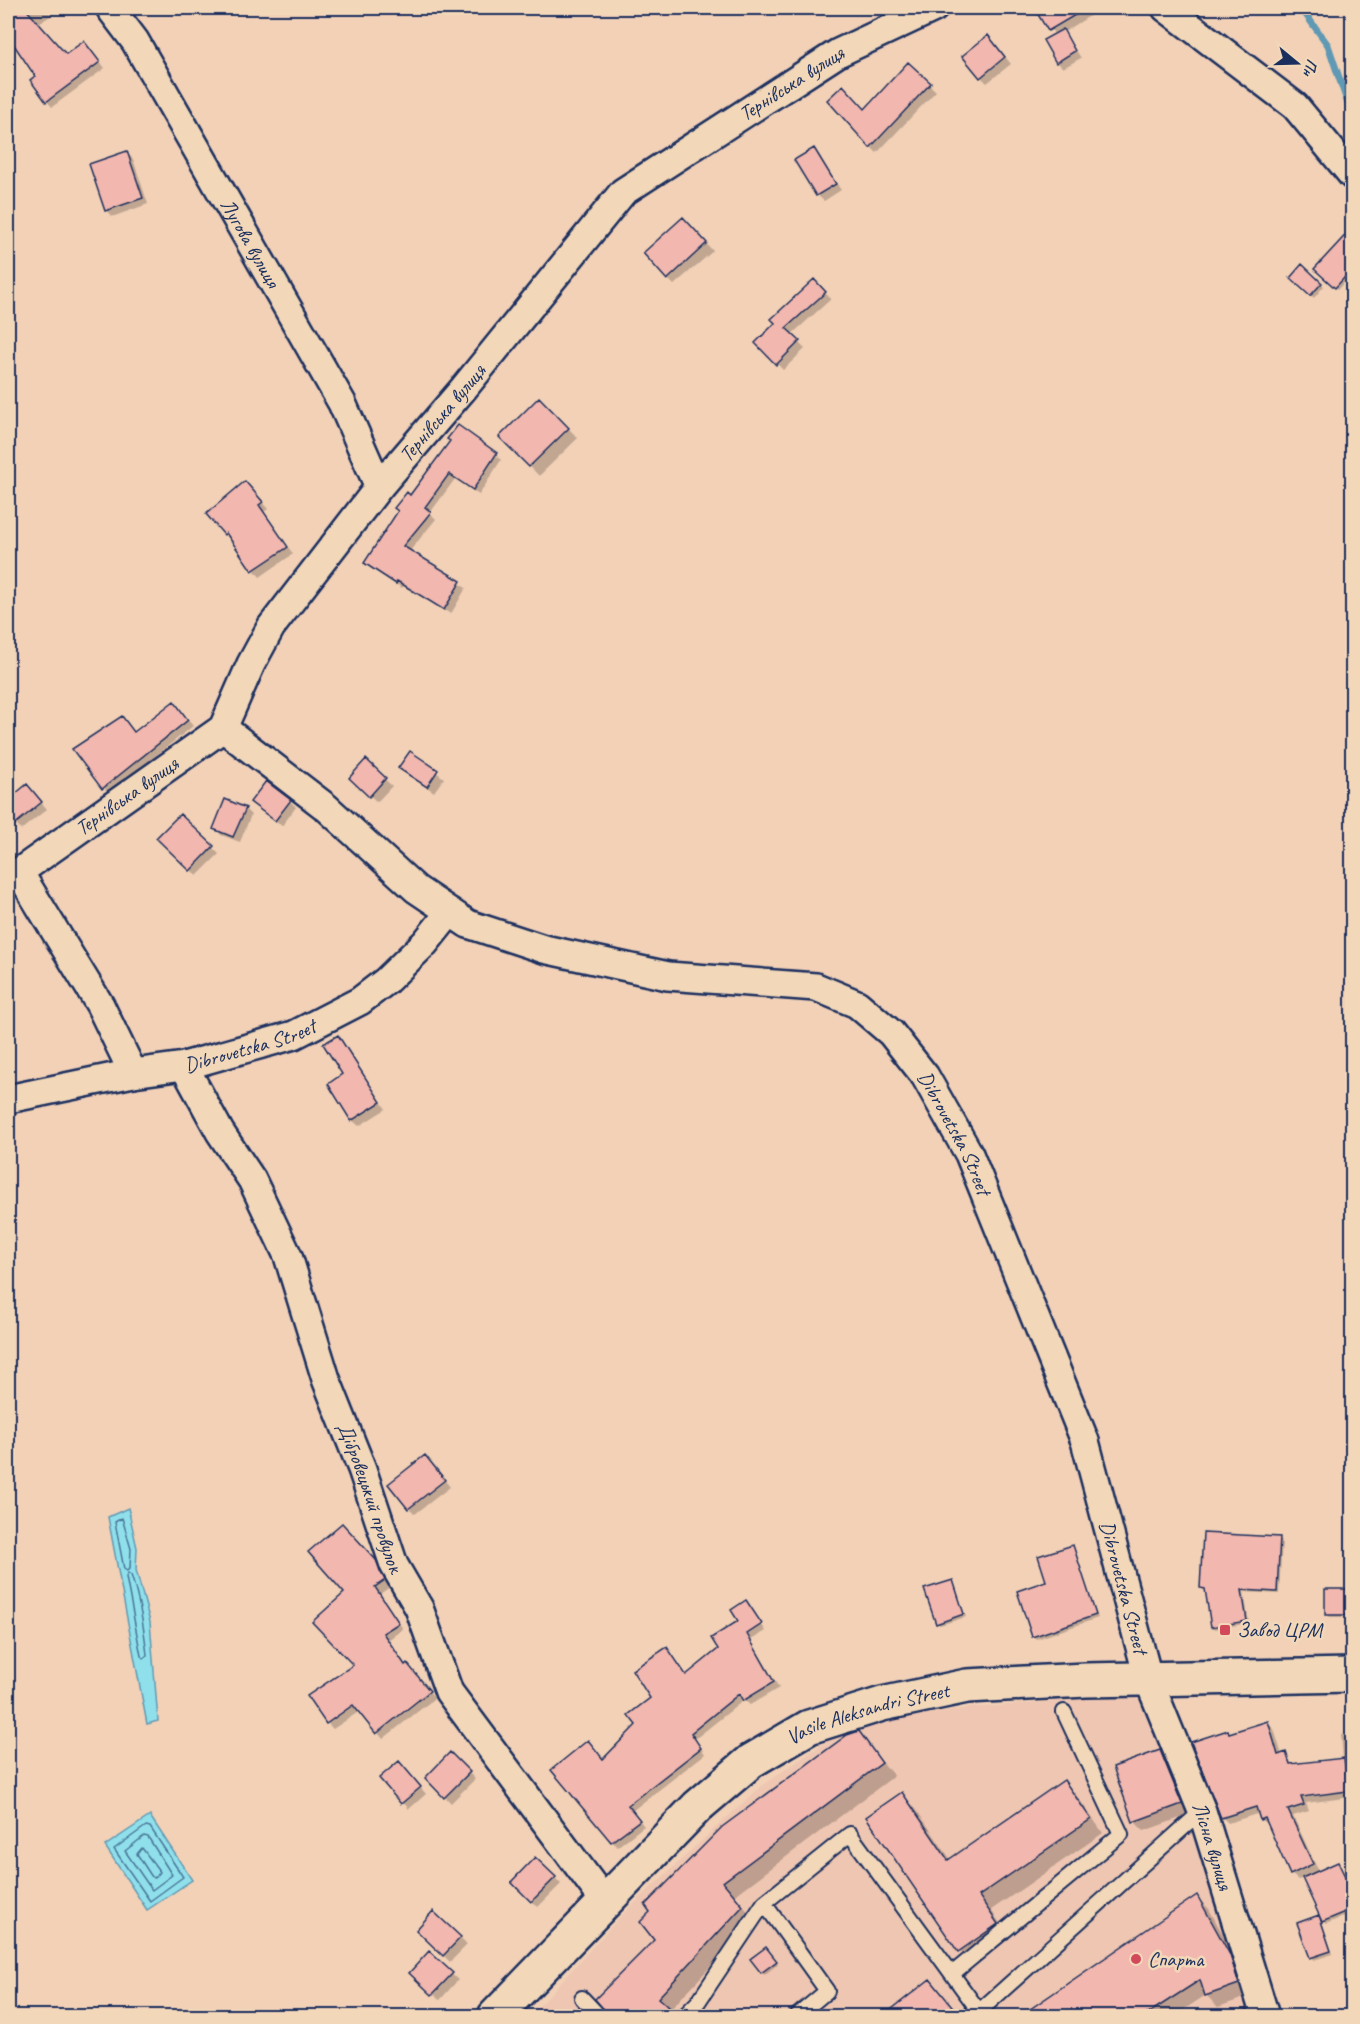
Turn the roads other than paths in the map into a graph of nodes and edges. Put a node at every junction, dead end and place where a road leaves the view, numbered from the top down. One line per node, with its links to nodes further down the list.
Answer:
1 (110, 8): 5 (street, Лугова вулиця)
2 (934, 8): 5 (street, Тернівська вулиця)
3 (1166, 8): 4 (street)
4 (1353, 175)
5 (379, 487): 6 (street, Тернівська вулиця)
6 (223, 728): 7 (street, Тернівська вулиця); 8 (street, Dibrovetska Street)
7 (13, 869): 10 (street)
8 (450, 912): 9 (street, Dibrovetska Street); 13 (street, Dibrovetska Street)
9 (184, 1066): 10 (street, Dibrovetska Street); 16 (street, Дібровецький провулок)
10 (133, 1073): 11 (street, Dibrovetska Street)
11 (8, 1099)
12 (1353, 1675): 13 (main road, Vasile Aleksandri Street)
13 (1149, 1681): 15 (street, Лісна вулиця); 16 (main road, Vasile Aleksandri Street)
14 (1064, 1712): 18 (lane)
15 (1202, 1811): 20 (lane); 25 (street, Лісна вулиця)
16 (606, 1903): 21 (main road, Vasile Aleksandri Street)
17 (764, 1903): 18 (lane); 23 (lane); 24 (lane)
18 (952, 1974): 20 (lane)
19 (582, 1998): 22 (lane)
20 (976, 2014)
21 (495, 2016)
22 (600, 2016)
23 (684, 2016)
24 (797, 2016)
25 (1265, 2016)

